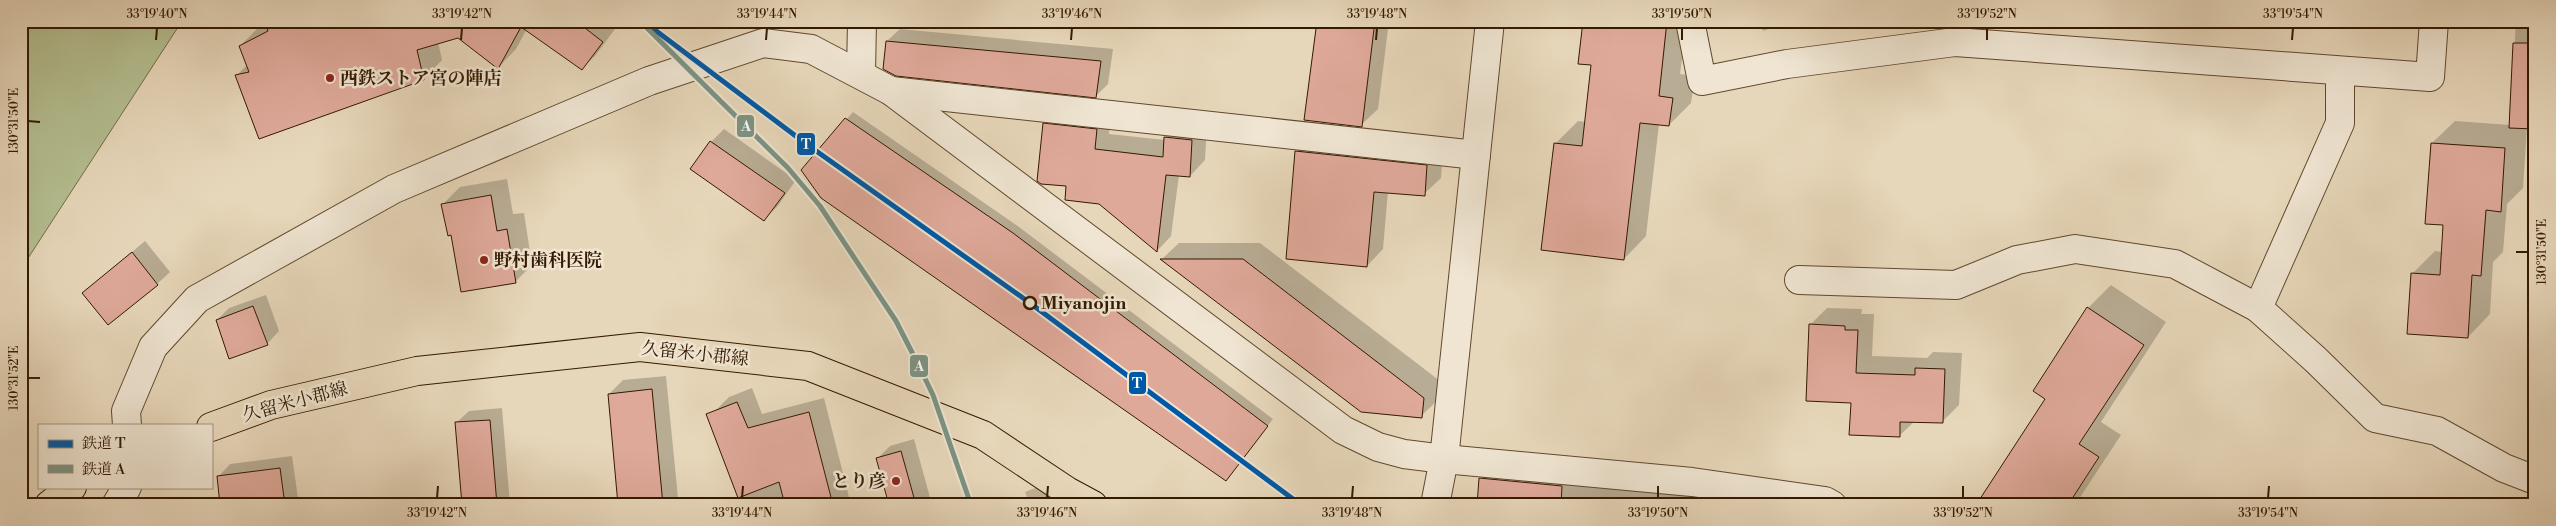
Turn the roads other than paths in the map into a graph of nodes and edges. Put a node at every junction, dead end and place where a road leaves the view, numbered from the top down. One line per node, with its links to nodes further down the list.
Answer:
1 (862, 21): 6 (street)
2 (1490, 21): 8 (street)
3 (1690, 21): 5 (street)
4 (2434, 21): 5 (street)
5 (2340, 71): 10 (street)
6 (861, 74): 7 (street); 11 (street)
7 (891, 91): 8 (street); 13 (street)
8 (1476, 155): 13 (street)
9 (1799, 280): 10 (street)
10 (2258, 308): 14 (street)
11 (127, 424)
12 (212, 427): 21 (main road, 久留米小郡線)
13 (1444, 459): 22 (street); 23 (street)
14 (2535, 480)
15 (71, 488): 18 (main road)
16 (125, 488): 19 (street)
17 (134, 488): 20 (street)
18 (49, 505)
19 (116, 505)
20 (136, 505)
21 (1093, 505)
22 (1435, 505)
23 (1832, 505)

